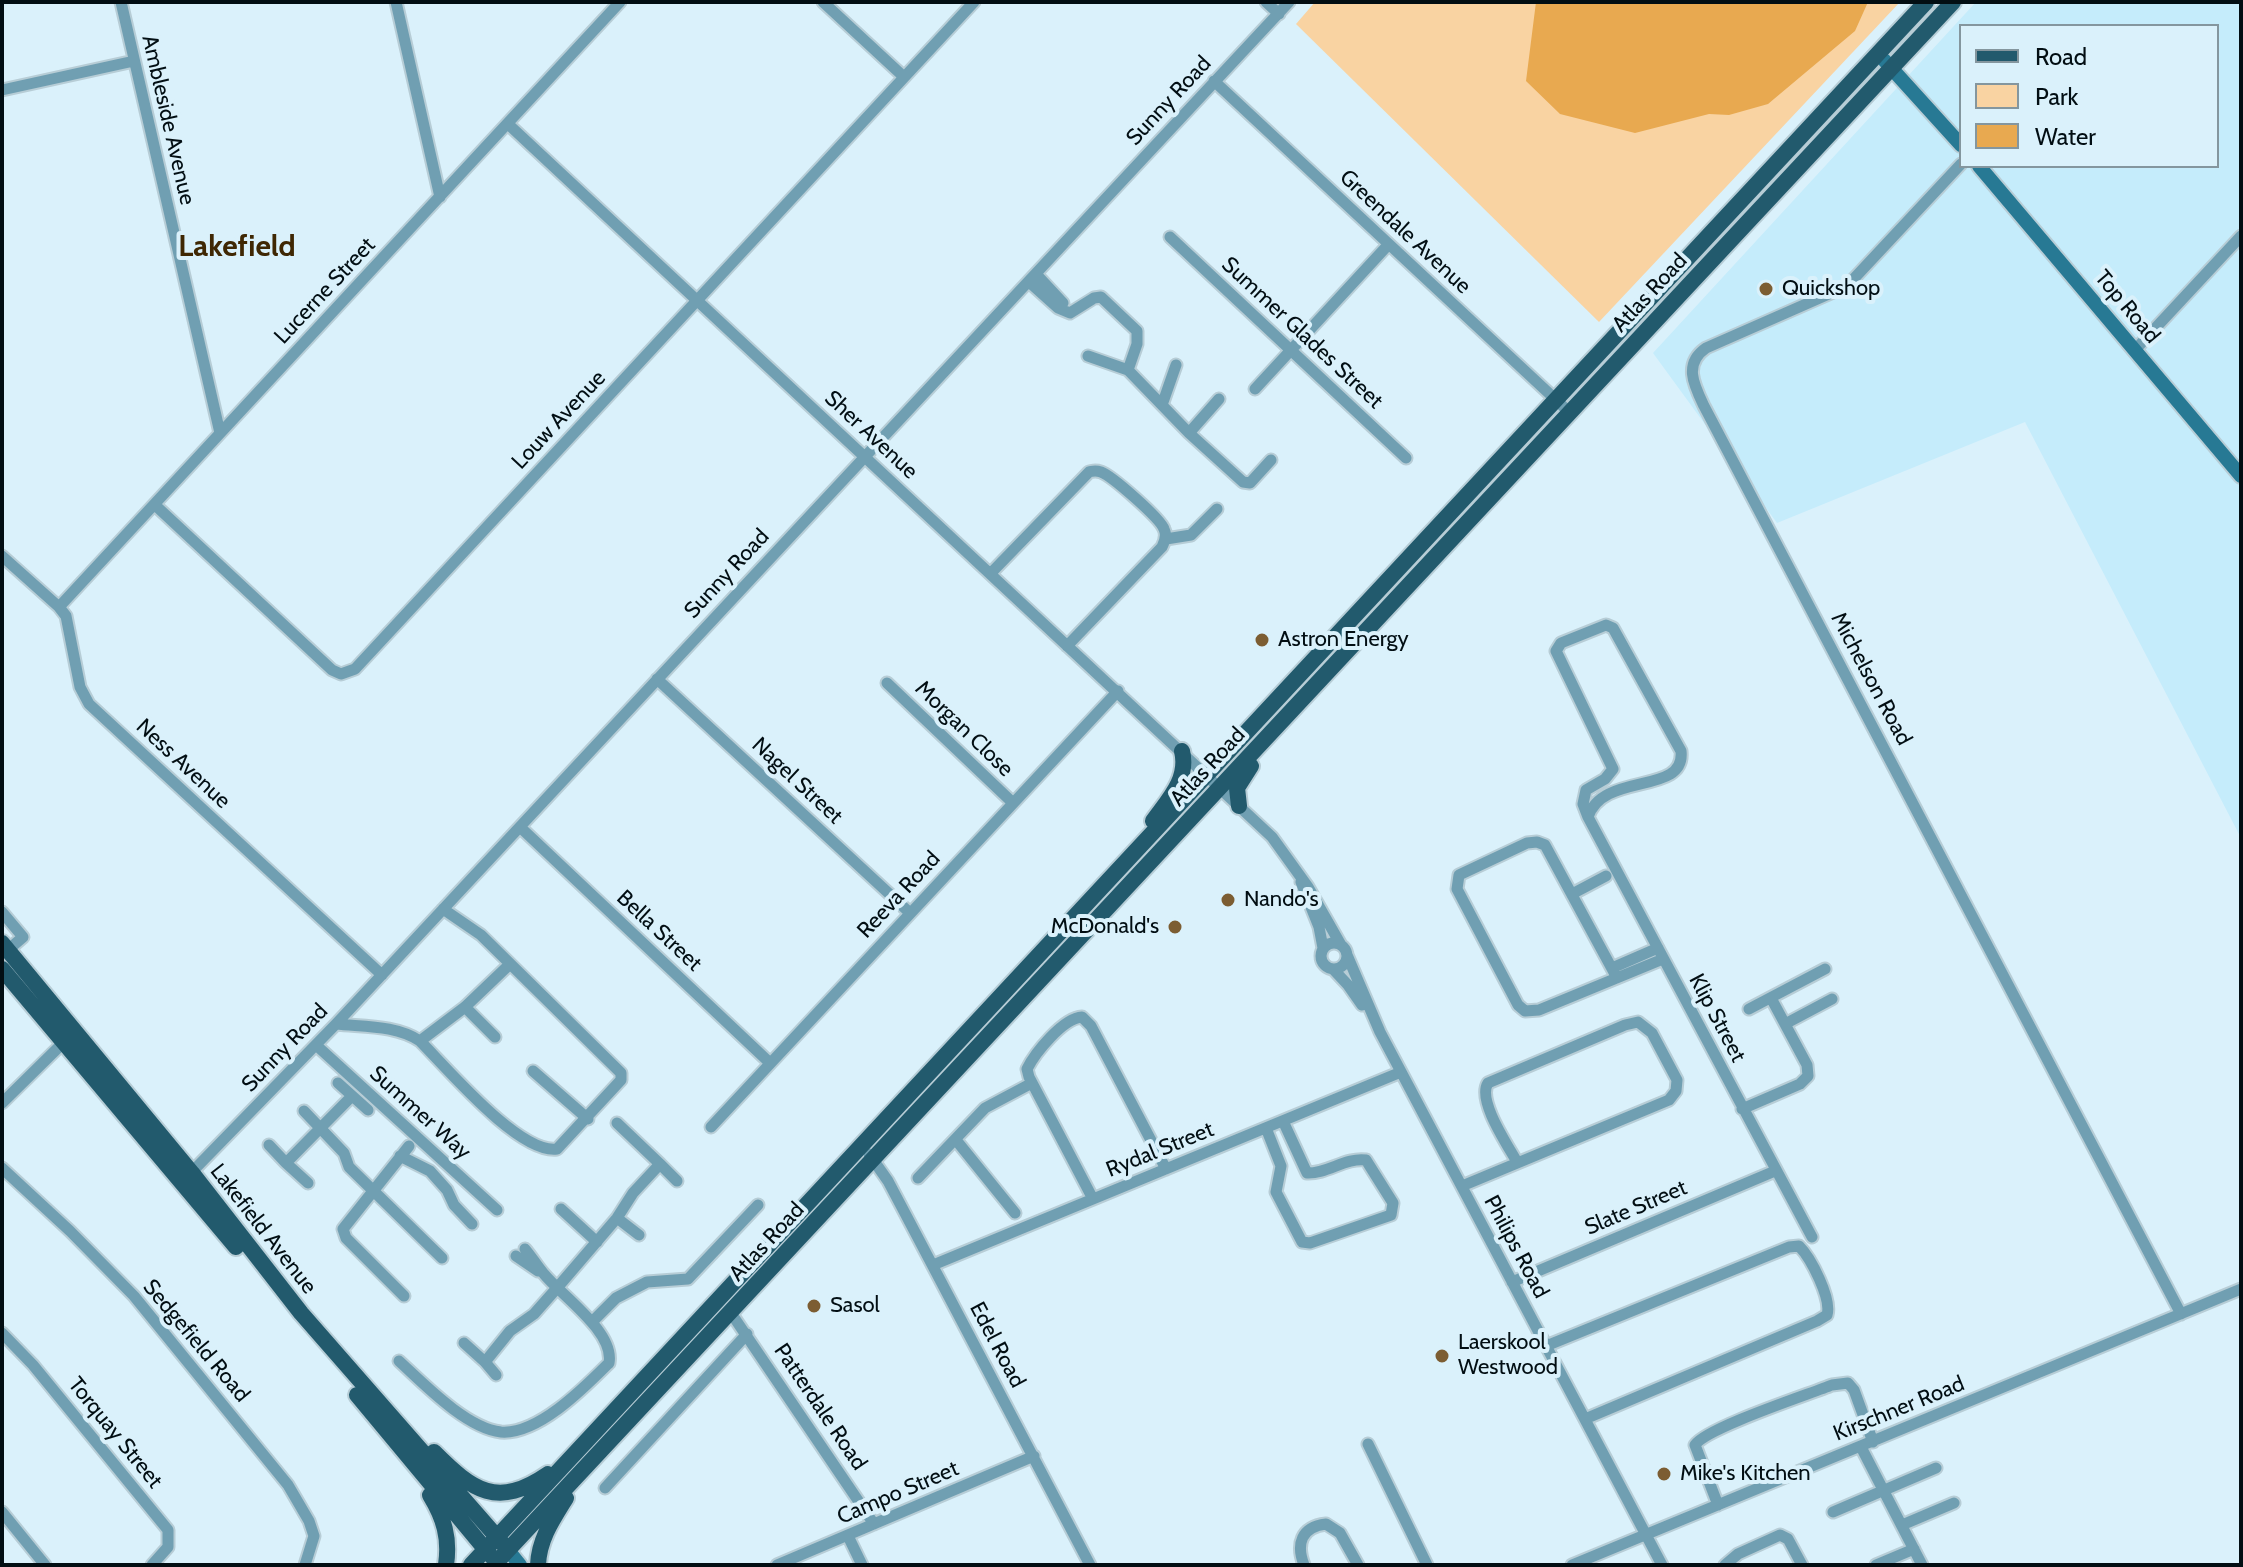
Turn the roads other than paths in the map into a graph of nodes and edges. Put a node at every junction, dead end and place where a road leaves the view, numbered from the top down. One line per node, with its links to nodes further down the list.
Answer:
1 (121, 2): 12 (street, Ambleside Avenue)
2 (396, 2): 21 (street)
3 (620, 2): 17 (street, Lucerne Street)
4 (823, 2): 14 (street)
5 (974, 2): 14 (street, Louw Avenue)
6 (1266, 2): 10 (street)
7 (1289, 2): 10 (street, Sunny Road)
8 (1926, 2): 11 (main road, Atlas Road)
9 (1953, 2): 13 (main road, Atlas Road)
10 (1279, 14): 15 (street, Sunny Road)
11 (1878, 54): 13 (street); 34 (main road, Atlas Road)
12 (134, 61): 16 (street); 37 (street, Ambleside Avenue)
13 (1892, 69): 18 (street); 36 (main road, Atlas Road)
14 (904, 77): 26 (street, Louw Avenue)
15 (1214, 81): 24 (street, Greendale Avenue); 25 (street, Sunny Road)
16 (2, 90)
17 (508, 124): 21 (street, Lucerne Street); 26 (street, Sher Avenue)
18 (1959, 143)
19 (1959, 166): 139 (street, Michelson Road)
20 (1981, 168): 28 (street, Top Road)
21 (440, 197): 37 (street, Lucerne Street)
22 (2241, 236): 28 (street)
23 (1170, 237): 27 (street, Summer Glades Street)
24 (1388, 245): 27 (street); 34 (street, Greendale Avenue)
25 (1033, 278): 31 (street); 39 (street, Sunny Road)
26 (697, 302): 39 (street, Sher Avenue); 43 (street, Louw Avenue)
27 (1291, 350): 32 (street); 40 (street, Summer Glades Street)
28 (2135, 350): 42 (street, Top Road)
29 (1088, 356): 31 (street)
30 (1176, 365): 35 (street)
31 (1128, 370): 35 (street)
32 (1255, 389)
33 (1219, 399): 38 (street)
34 (1555, 400): 36 (street, Greendale Avenue); 55 (main road, Atlas Road)
35 (1162, 405): 38 (street)
36 (1569, 412): 53 (main road, Atlas Road)
37 (220, 433): 43 (street, Lucerne Street)
38 (1189, 433): 41 (street)
39 (865, 456): 47 (street, Sher Avenue); 50 (street, Sunny Road)
40 (1406, 458)
41 (1271, 460)
42 (2241, 476)
43 (155, 505): 48 (street, Lucerne Street)
44 (1217, 509): 45 (street)
45 (1166, 539): 47 (street); 49 (street)
46 (2, 556): 48 (street, Ness Avenue)
47 (991, 573): 49 (street, Sher Avenue)
48 (59, 607): 76 (street, Ness Avenue)
49 (1067, 646): 52 (street, Sher Avenue)
50 (657, 679): 59 (street, Sunny Road); 66 (street, Nagel Street)
51 (887, 683): 56 (street, Morgan Close)
52 (1118, 691): 54 (street, Sher Avenue); 56 (street, Reeva Road)
53 (1278, 725): 55 (main road, Atlas Road); 57 (main road)
54 (1182, 751): 55 (street, Sher Avenue); 60 (main road)
55 (1213, 780): 57 (street, Philips Road); 60 (main road, Atlas Road); 107 (main road, Atlas Road)
56 (1013, 803): 66 (street, Reeva Road)
57 (1239, 806): 62 (street, Philips Road)
58 (1588, 817): 58 (street); 70 (street, Klip Street)
59 (520, 827): 64 (street, Sunny Road); 88 (street, Bella Street)
60 (1127, 863): 107 (main road, Atlas Road)
61 (1606, 876): 63 (street)
62 (1301, 878): 68 (street, Philips Road); 69 (street, Philips Road)
63 (1572, 894): 75 (street); 75 (street)
64 (443, 909): 71 (street); 76 (street, Sunny Road)
65 (2, 912): 67 (street)
66 (910, 913): 88 (street, Reeva Road)
67 (5, 947): 84 (main road, Lakefield Avenue)
68 (1323, 948): 69 (street); 73 (street)
69 (1344, 950): 73 (street); 83 (street, Philips Road)
70 (1660, 954): 75 (street); 95 (street, Klip Street)
71 (510, 964): 79 (street); 98 (street)
72 (2, 969): 84 (main road, Lakefield Avenue)
73 (1333, 969): 83 (street, Philips Road)
74 (1825, 969): 77 (street)
75 (1615, 973)
76 (382, 975): 81 (street, Sunny Road)
77 (1771, 998): 80 (street); 82 (street)
78 (1832, 999): 82 (street)
79 (465, 1007): 85 (street); 86 (street)
80 (1749, 1009)
81 (336, 1024): 86 (street); 87 (street, Sunny Road)
82 (1785, 1024): 95 (street)
83 (1380, 1032): 90 (street, Philips Road)
84 (68, 1037): 94 (street); 115 (main road, Lakefield Avenue)
85 (495, 1037)
86 (420, 1041): 98 (street)
87 (316, 1045): 115 (street, Sunny Road); 124 (street, Summer Way)
88 (770, 1063): 101 (street, Reeva Road)
89 (533, 1071): 98 (street)
90 (1401, 1072): 99 (street, Rydal Street); 119 (street, Philips Road)
91 (338, 1083): 93 (street)
92 (1032, 1083): 104 (street); 113 (street); 121 (street)
93 (352, 1096): 96 (street); 102 (street)
94 (2, 1103)
95 (1742, 1109): 114 (street, Klip Street)
96 (368, 1110)
97 (304, 1111): 102 (street)
98 (588, 1119)
99 (1283, 1121): 103 (street, Rydal Street); 103 (street)
100 (617, 1123): 111 (street)
101 (711, 1127)
102 (320, 1128): 110 (street); 120 (street)
103 (1266, 1128): 113 (street, Rydal Street)
104 (956, 1140): 116 (street); 125 (street)
105 (269, 1145): 110 (street)
106 (409, 1146): 108 (street)
107 (868, 1153): 133 (street, Edel Road); 138 (main road, Atlas Road); 153 (main road, Atlas Road)
108 (400, 1156): 120 (street); 127 (street)
109 (1517, 1162): 109 (street); 119 (street)
110 (286, 1163): 118 (street)
111 (660, 1164): 117 (street); 126 (street)
112 (2, 1168): 172 (street, Sedgefield Road)
113 (1166, 1169): 121 (street, Rydal Street)
114 (1775, 1171): 129 (street, Klip Street); 134 (street, Slate Street)
115 (187, 1177): 148 (main road, Lakefield Avenue); 149 (main road, Lakefield Avenue)
116 (918, 1178)
117 (677, 1181)
118 (308, 1183)
119 (1462, 1186): 134 (street, Philips Road)
120 (372, 1190): 132 (street); 137 (street)
121 (1093, 1199): 133 (street, Rydal Street)
122 (758, 1205): 140 (street)
123 (561, 1209): 130 (street)
124 (497, 1210)
125 (1015, 1213)
126 (617, 1218): 128 (street); 130 (street)
127 (472, 1224)
128 (639, 1235)
129 (1812, 1237)
130 (597, 1242): 135 (street)
131 (520, 1252): 135 (street)
132 (442, 1258)
133 (933, 1265): 154 (street, Edel Road)
134 (1512, 1282): 144 (street, Philips Road)
135 (557, 1288): 140 (street); 146 (street)
136 (2241, 1289): 139 (street, Kirschner Road)
137 (404, 1296)
138 (731, 1313): 142 (street, Patterdale Road); 156 (main road, Atlas Road)
139 (2181, 1314): 152 (street, Kirschner Road)
140 (592, 1322): 145 (street)
141 (2, 1333): 171 (street, Torquay Street)
142 (747, 1334): 157 (street); 163 (street, Patterdale Road)
143 (464, 1343): 146 (street)
144 (1546, 1346): 150 (street, Philips Road); 150 (street)
145 (399, 1361)
146 (485, 1362): 147 (street)
147 (496, 1375)
148 (355, 1377): 153 (main road); 167 (main road, Lakefield Avenue)
149 (359, 1398): 167 (main road, Lakefield Avenue); 173 (main road)
150 (1585, 1419): 165 (street, Philips Road)
151 (1368, 1444): 182 (street)
152 (1867, 1444): 158 (street); 160 (street, Kirschner Road); 160 (street)
153 (576, 1452): 167 (main road, Atlas Road)
154 (1034, 1456): 163 (street, Campo Street); 179 (street, Edel Road)
155 (1936, 1468): 158 (street)
156 (583, 1469): 169 (main road, Atlas Road); 176 (main road)
157 (605, 1488)
158 (1883, 1489): 162 (street); 164 (street)
159 (1954, 1503): 164 (street)
160 (1718, 1505): 165 (street, Kirschner Road)
161 (2, 1512): 170 (street)
162 (1833, 1512)
163 (874, 1524): 166 (street, Campo Street)
164 (1902, 1525): 168 (street)
165 (1646, 1534): 183 (street, Kirschner Road); 184 (street, Philips Road)
166 (848, 1536): 177 (street, Campo Street); 178 (street)
167 (491, 1543): 169 (main road); 174 (main road, Atlas Road)
168 (1914, 1549): 187 (street); 188 (street)
169 (499, 1561): 175 (street)
170 (45, 1565)
171 (152, 1565)
172 (305, 1565)
173 (446, 1565)
174 (471, 1565)
175 (520, 1565)
176 (538, 1565)
177 (777, 1565)
178 (862, 1565)
179 (1090, 1565)
180 (1304, 1565): 181 (street)
181 (1358, 1565)
182 (1427, 1565)
183 (1572, 1565)
184 (1662, 1565)
185 (1725, 1565): 186 (street)
186 (1802, 1565)
187 (1876, 1565)
188 (1922, 1565)

